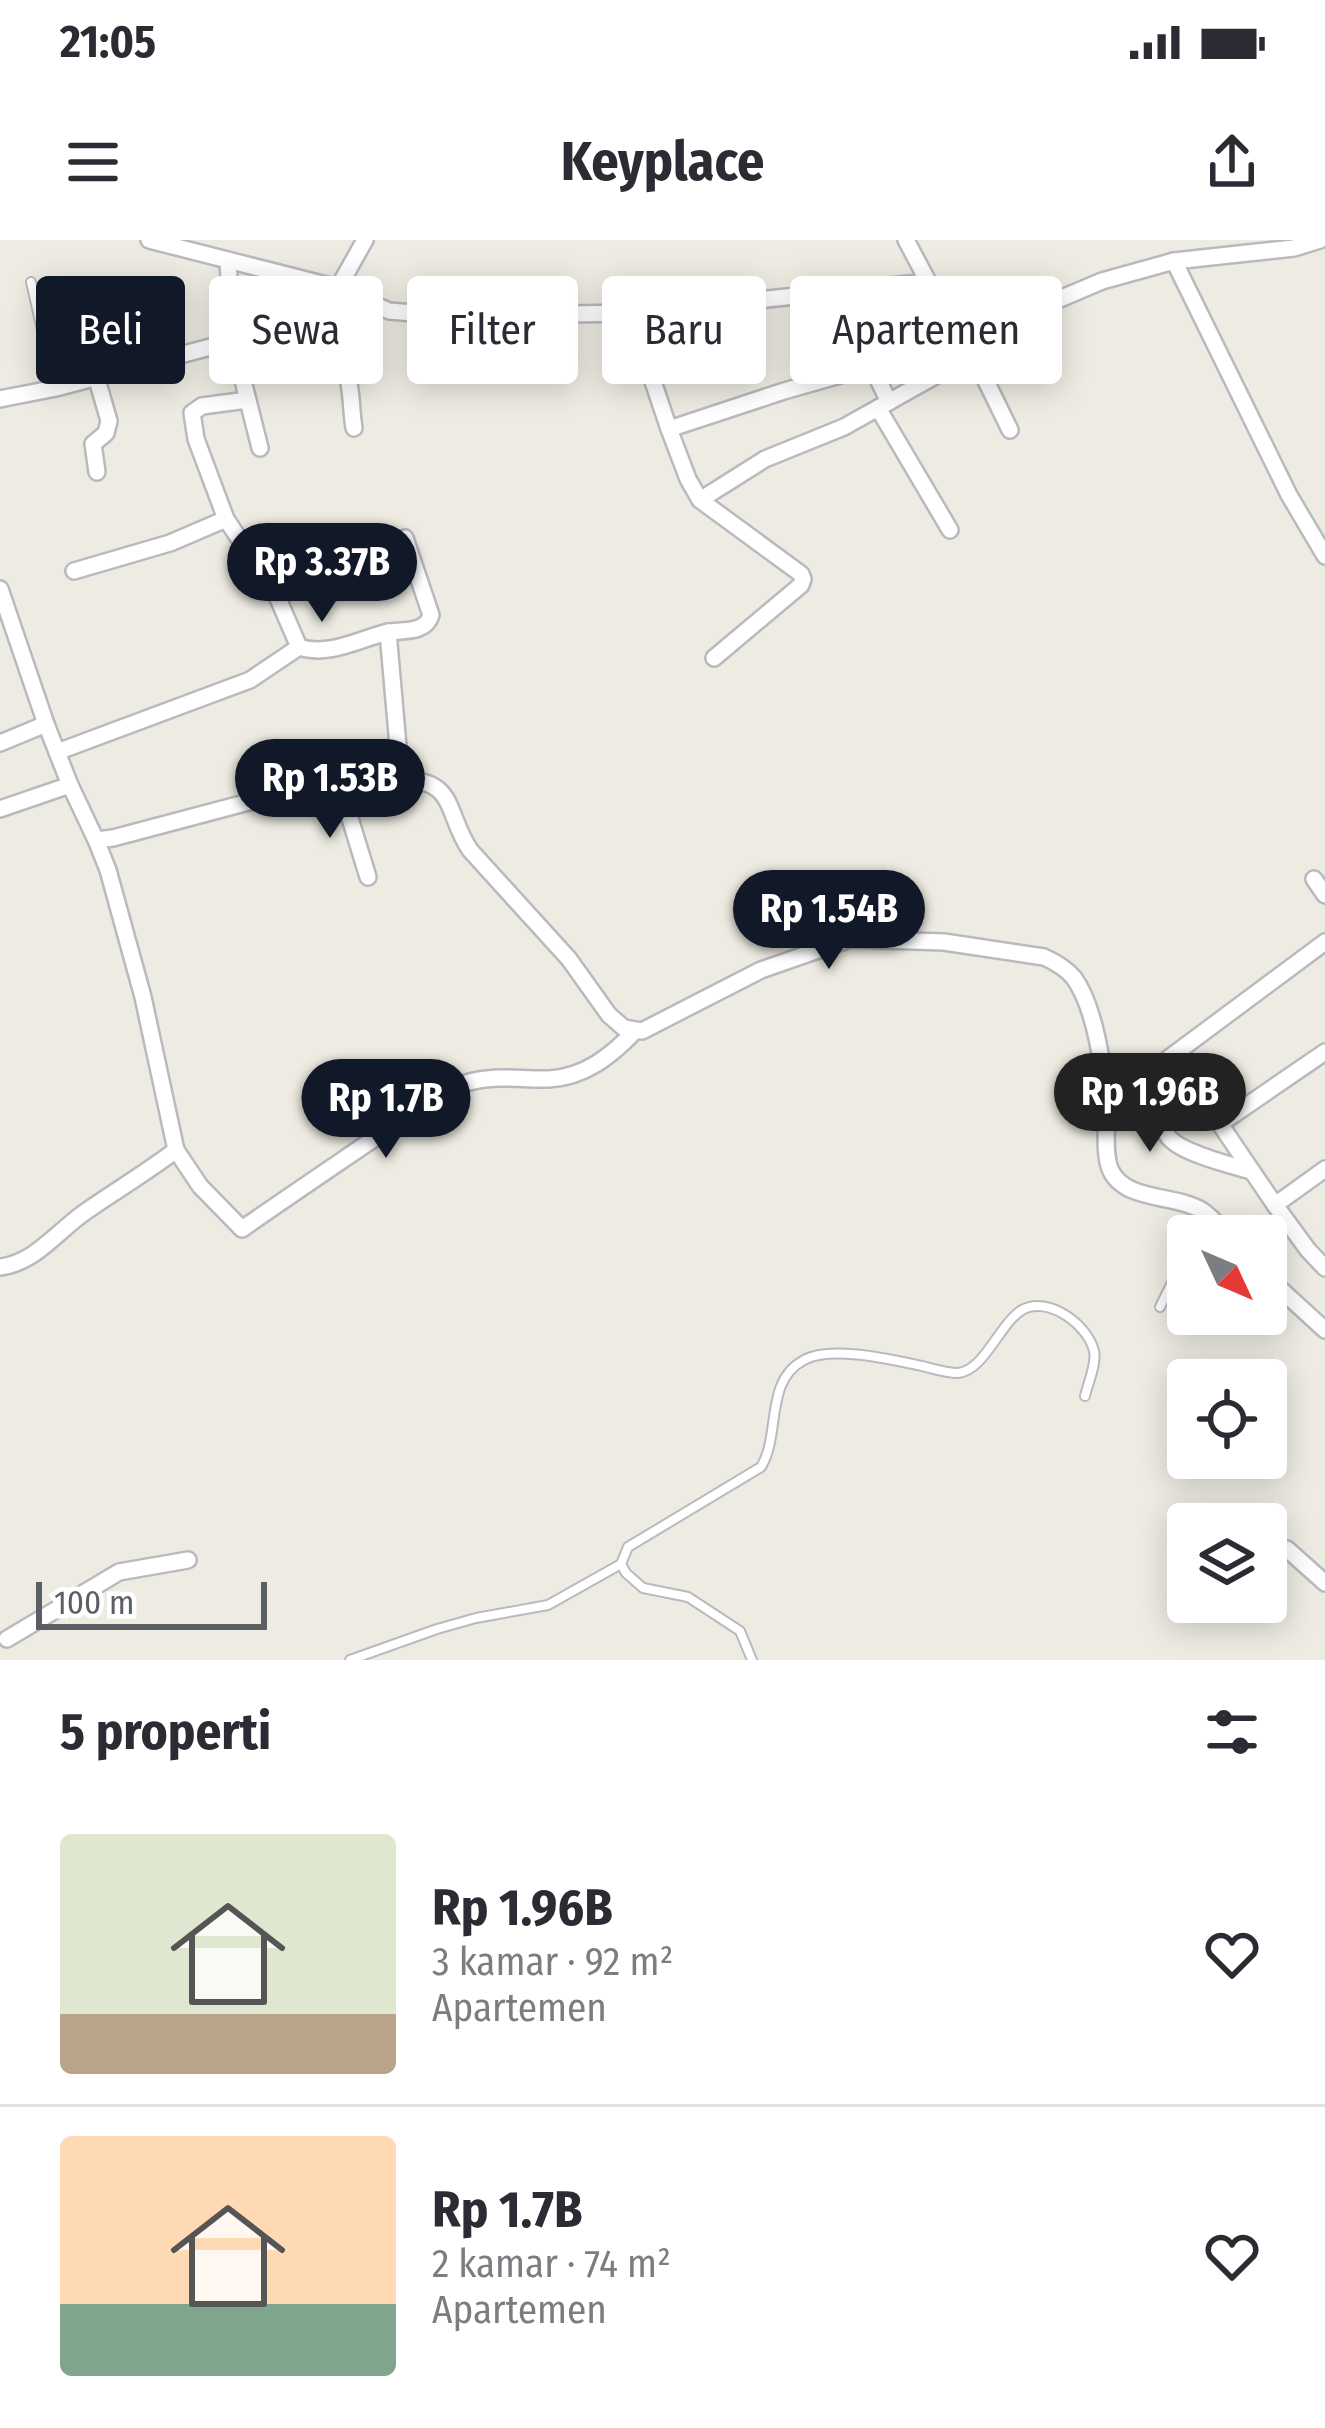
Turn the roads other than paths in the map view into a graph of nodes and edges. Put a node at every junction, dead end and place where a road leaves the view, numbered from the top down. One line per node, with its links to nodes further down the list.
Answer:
1 (150, 240): 6 (street)
2 (364, 240): 9 (street)
3 (1320, 240): 5 (street)
4 (909, 241): 10 (street)
5 (1174, 260): 12 (street); 35 (street)
6 (228, 262): 7 (street); 8 (street)
7 (229, 276)
8 (287, 276)
9 (344, 276)
10 (925, 276)
11 (31, 283): 22 (lane)
12 (1062, 298)
13 (383, 308): 14 (street)
14 (602, 313)
15 (69, 384): 22 (street)
16 (98, 384): 30 (street)
17 (244, 384): 24 (street)
18 (348, 384): 26 (street)
19 (654, 384): 27 (street)
20 (921, 384): 25 (street)
21 (988, 384): 28 (street)
22 (56, 388): 23 (street)
23 (0, 399)
24 (247, 400): 29 (street); 32 (street)
25 (884, 405): 27 (street); 31 (street); 33 (street)
26 (354, 428)
27 (669, 429): 31 (street)
28 (1010, 430)
29 (260, 448)
30 (97, 472)
31 (700, 500): 40 (street)
32 (226, 519): 36 (street); 39 (street)
33 (950, 530)
34 (405, 538): 38 (street)
35 (1325, 556)
36 (74, 571)
37 (0, 589): 41 (street)
38 (388, 632): 39 (street); 44 (street)
39 (299, 647): 43 (street)
40 (714, 658)
41 (46, 724): 42 (street); 43 (street)
42 (0, 743)
43 (57, 752): 45 (street)
44 (401, 780): 46 (street); 53 (street)
45 (70, 785): 47 (street); 48 (street)
46 (341, 789): 48 (street); 49 (street)
47 (0, 809)
48 (96, 840): 57 (street)
49 (368, 877)
50 (1314, 879): 51 (street)
51 (1325, 895)
52 (1325, 941): 55 (street)
53 (635, 1030): 57 (street); 61 (street)
54 (1325, 1052): 56 (street)
55 (1169, 1058): 56 (street); 59 (street)
56 (1220, 1124): 59 (street)
57 (176, 1150): 64 (street)
58 (1325, 1169): 60 (street)
59 (1251, 1171): 60 (street)
60 (1275, 1205): 65 (street)
61 (1204, 1212): 62 (lane); 63 (street)
62 (1203, 1215)
63 (1207, 1215)
64 (0, 1267)
65 (1325, 1268)
66 (1167, 1292): 68 (lane)
67 (1287, 1295): 69 (street)
68 (1160, 1306)
69 (1325, 1330)
70 (1085, 1396): 73 (lane)
71 (1287, 1549): 74 (street)
72 (188, 1560): 75 (street)
73 (621, 1564): 76 (lane); 77 (lane)
74 (1325, 1583)
75 (2, 1637)
76 (350, 1660)
77 (752, 1660)

